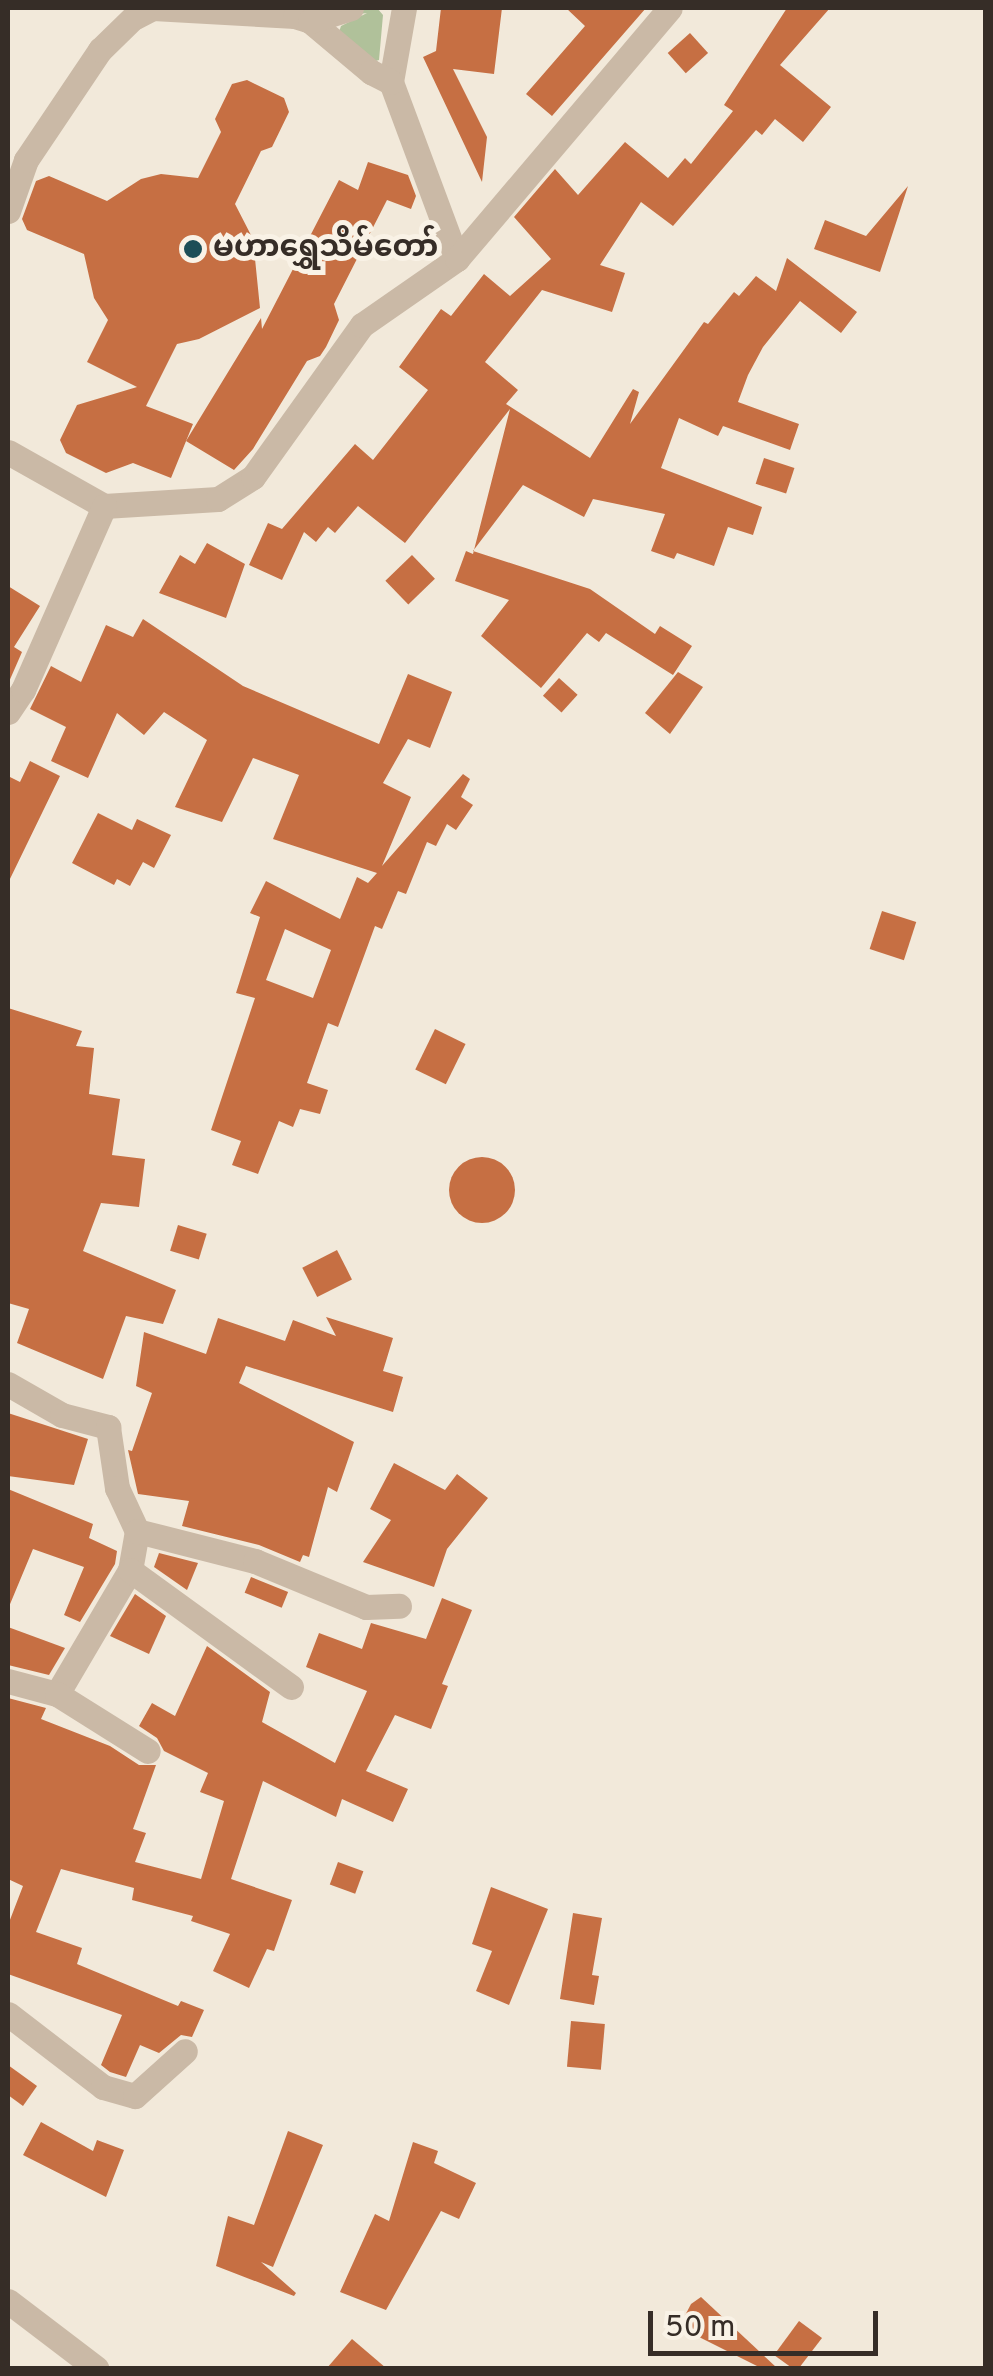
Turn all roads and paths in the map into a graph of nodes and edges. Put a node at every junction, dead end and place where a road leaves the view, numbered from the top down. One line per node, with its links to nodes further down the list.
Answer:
1 (351, 8): 6 (street)
2 (404, 8): 7 (street)
3 (670, 8): 9 (street)
4 (281, 11): 5 (street); 6 (street)
5 (139, 12): 8 (street)
6 (310, 20): 7 (street)
7 (391, 82): 9 (street)
8 (8, 210)
9 (457, 258): 11 (street)
10 (8, 452): 11 (street)
11 (104, 506): 12 (street)
12 (8, 712)
13 (8, 1384): 14 (street)
14 (136, 1531): 15 (street); 16 (street)
15 (130, 1570): 18 (street); 19 (street)
16 (399, 1606)
17 (8, 1681): 19 (street)
18 (291, 1687)
19 (58, 1694): 20 (street)
20 (148, 1751)
21 (8, 2014): 22 (street)
22 (185, 2052)
23 (8, 2300): 24 (street)
24 (96, 2368)

